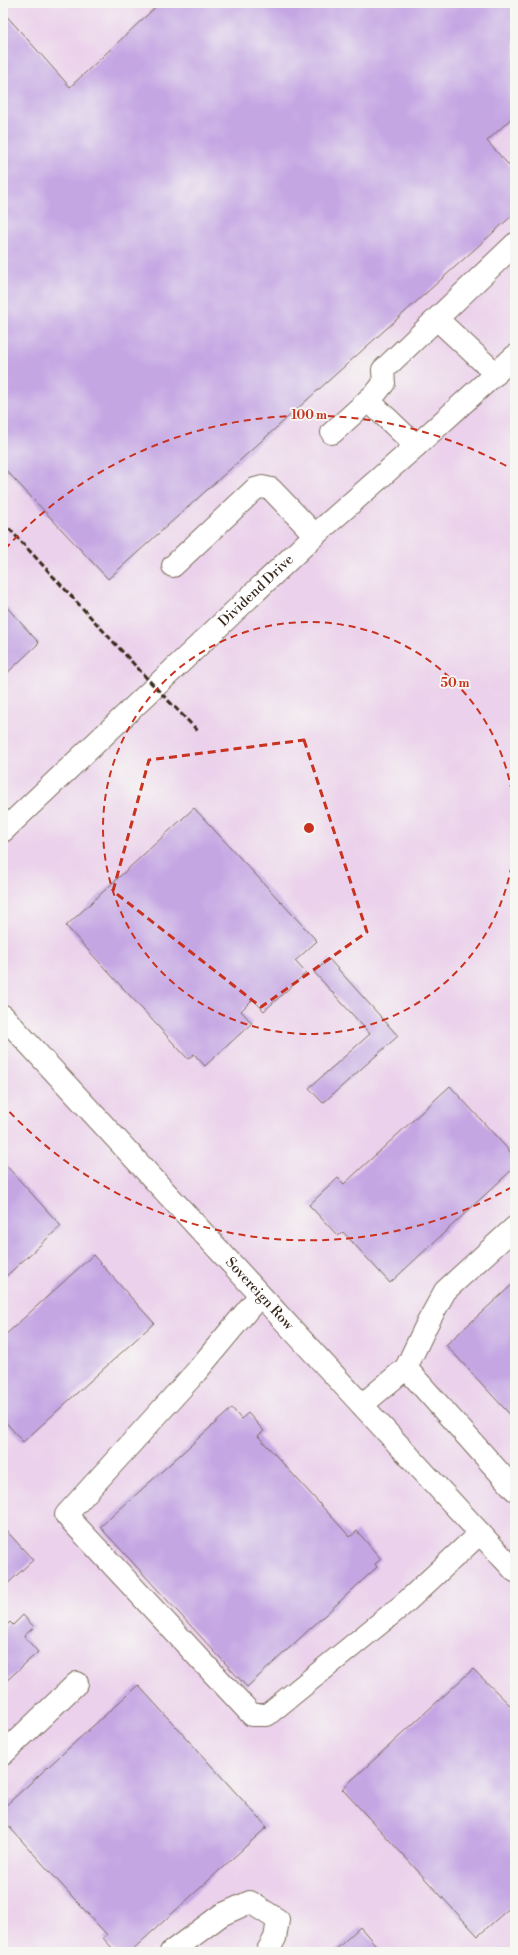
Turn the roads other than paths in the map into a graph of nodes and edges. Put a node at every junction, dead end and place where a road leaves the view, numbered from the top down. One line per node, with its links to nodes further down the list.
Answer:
1 (515, 244): 2 (street)
2 (437, 319): 4 (street); 5 (street)
3 (515, 356): 4 (street, Dividend Drive)
4 (496, 374): 7 (street, Dividend Drive)
5 (368, 400): 6 (street); 7 (street)
6 (332, 433)
7 (416, 446): 8 (street, Dividend Drive)
8 (315, 535): 9 (street); 10 (street, Dividend Drive)
9 (173, 566)
10 (3, 831)
11 (3, 1016): 13 (street, Sovereign Row)
12 (515, 1227): 14 (street)
13 (260, 1295): 15 (street, Sovereign Row); 17 (street)
14 (406, 1368): 15 (street); 16 (street)
15 (362, 1405): 17 (street, Sovereign Row)
16 (515, 1490)
17 (480, 1533): 18 (street, Sovereign Row)
18 (515, 1571)
19 (77, 1683): 20 (street)
20 (3, 1754)
21 (171, 1952): 22 (street)
22 (267, 1952)

